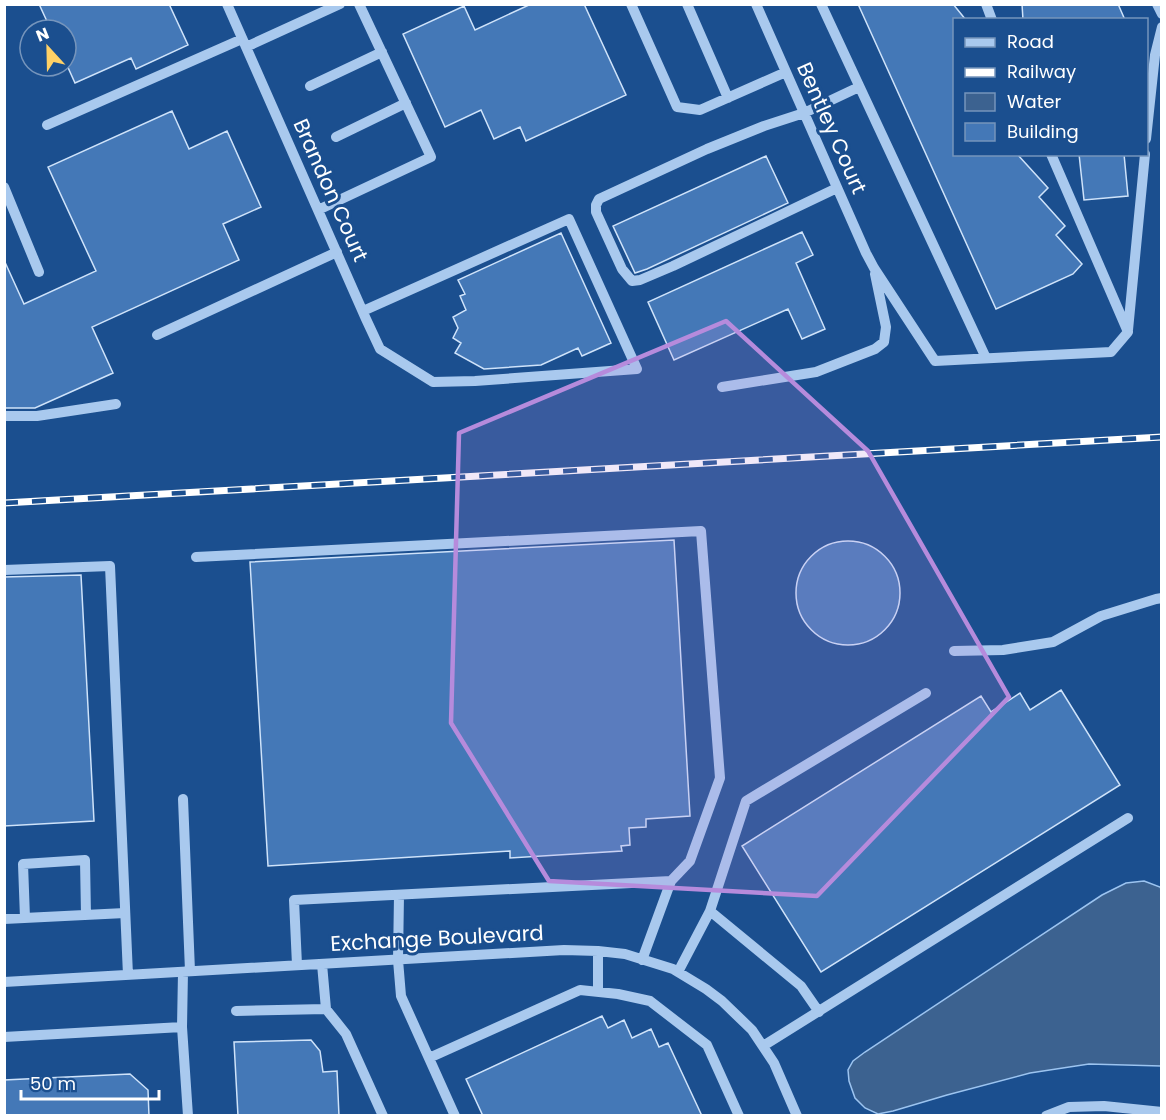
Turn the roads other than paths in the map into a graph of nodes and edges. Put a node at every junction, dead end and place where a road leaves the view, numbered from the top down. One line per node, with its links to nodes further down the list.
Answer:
1 (227, 4): 13 (street, Brandon Court)
2 (340, 4): 13 (street)
3 (359, 4): 14 (street)
4 (631, 4): 18 (street)
5 (687, 4): 18 (street)
6 (756, 4): 15 (street, Bentley Court)
7 (821, 4): 17 (street)
8 (986, 4): 11 (street)
9 (1157, 4): 10 (street)
10 (1161, 14)
11 (992, 18)
12 (1161, 27): 21 (street)
13 (244, 43): 22 (street); 29 (street, Brandon Court)
14 (382, 52): 16 (street); 19 (street)
15 (786, 72): 18 (street); 20 (street, Bentley Court)
16 (310, 86)
17 (859, 87): 20 (street); 36 (street)
18 (728, 98)
19 (406, 103): 23 (street); 29 (street)
20 (804, 113): 27 (street, Bentley Court); 27 (street)
21 (1148, 120)
22 (46, 125)
23 (336, 137)
24 (1052, 156): 34 (street)
25 (1145, 156): 34 (street)
26 (4, 187): 28 (street)
27 (837, 188): 31 (street, Bentley Court)
28 (7, 203): 32 (street)
29 (318, 210): 30 (street, Brandon Court)
30 (336, 252): 33 (street, Brandon Court); 35 (street)
31 (874, 268): 36 (street); 37 (street)
32 (39, 272)
33 (363, 311): 33 (street, Brandon Court)
34 (1128, 332): 36 (street)
35 (157, 335)
36 (986, 358)
37 (722, 387)
38 (116, 404): 39 (street)
39 (4, 416)
40 (196, 557): 47 (street)
41 (4, 570): 50 (street)
42 (1161, 598): 43 (street)
43 (954, 651)
44 (926, 693): 49 (street)
45 (183, 799): 59 (street)
46 (1128, 818): 66 (street)
47 (671, 881): 48 (street); 56 (street)
48 (399, 895): 55 (street); 58 (street)
49 (710, 911): 60 (street); 66 (street)
50 (125, 913): 51 (street); 61 (street)
51 (86, 915): 52 (street); 52 (street)
52 (25, 918): 53 (street)
53 (4, 919)
54 (597, 951): 55 (street, Exchange Boulevard); 56 (street, Exchange Boulevard); 63 (street)
55 (398, 960): 57 (street, Exchange Boulevard); 70 (street)
56 (642, 960): 60 (street, Exchange Boulevard)
57 (322, 964): 58 (street, Exchange Boulevard); 64 (street)
58 (297, 965): 59 (street, Exchange Boulevard)
59 (187, 972): 61 (street, Exchange Boulevard); 67 (street)
60 (678, 972): 69 (street, Exchange Boulevard)
61 (128, 975): 62 (street, Exchange Boulevard)
62 (4, 982)
63 (598, 992): 70 (street); 75 (street)
64 (326, 1009): 65 (street); 73 (street)
65 (236, 1011)
66 (819, 1012): 69 (street)
67 (182, 1027): 68 (street); 72 (street)
68 (4, 1037)
69 (763, 1046): 76 (street, Exchange Boulevard)
70 (429, 1058): 74 (street)
71 (1161, 1112): 77 (street)
72 (188, 1116)
73 (383, 1116)
74 (455, 1116)
75 (739, 1116)
76 (796, 1116)
77 (1046, 1116)

